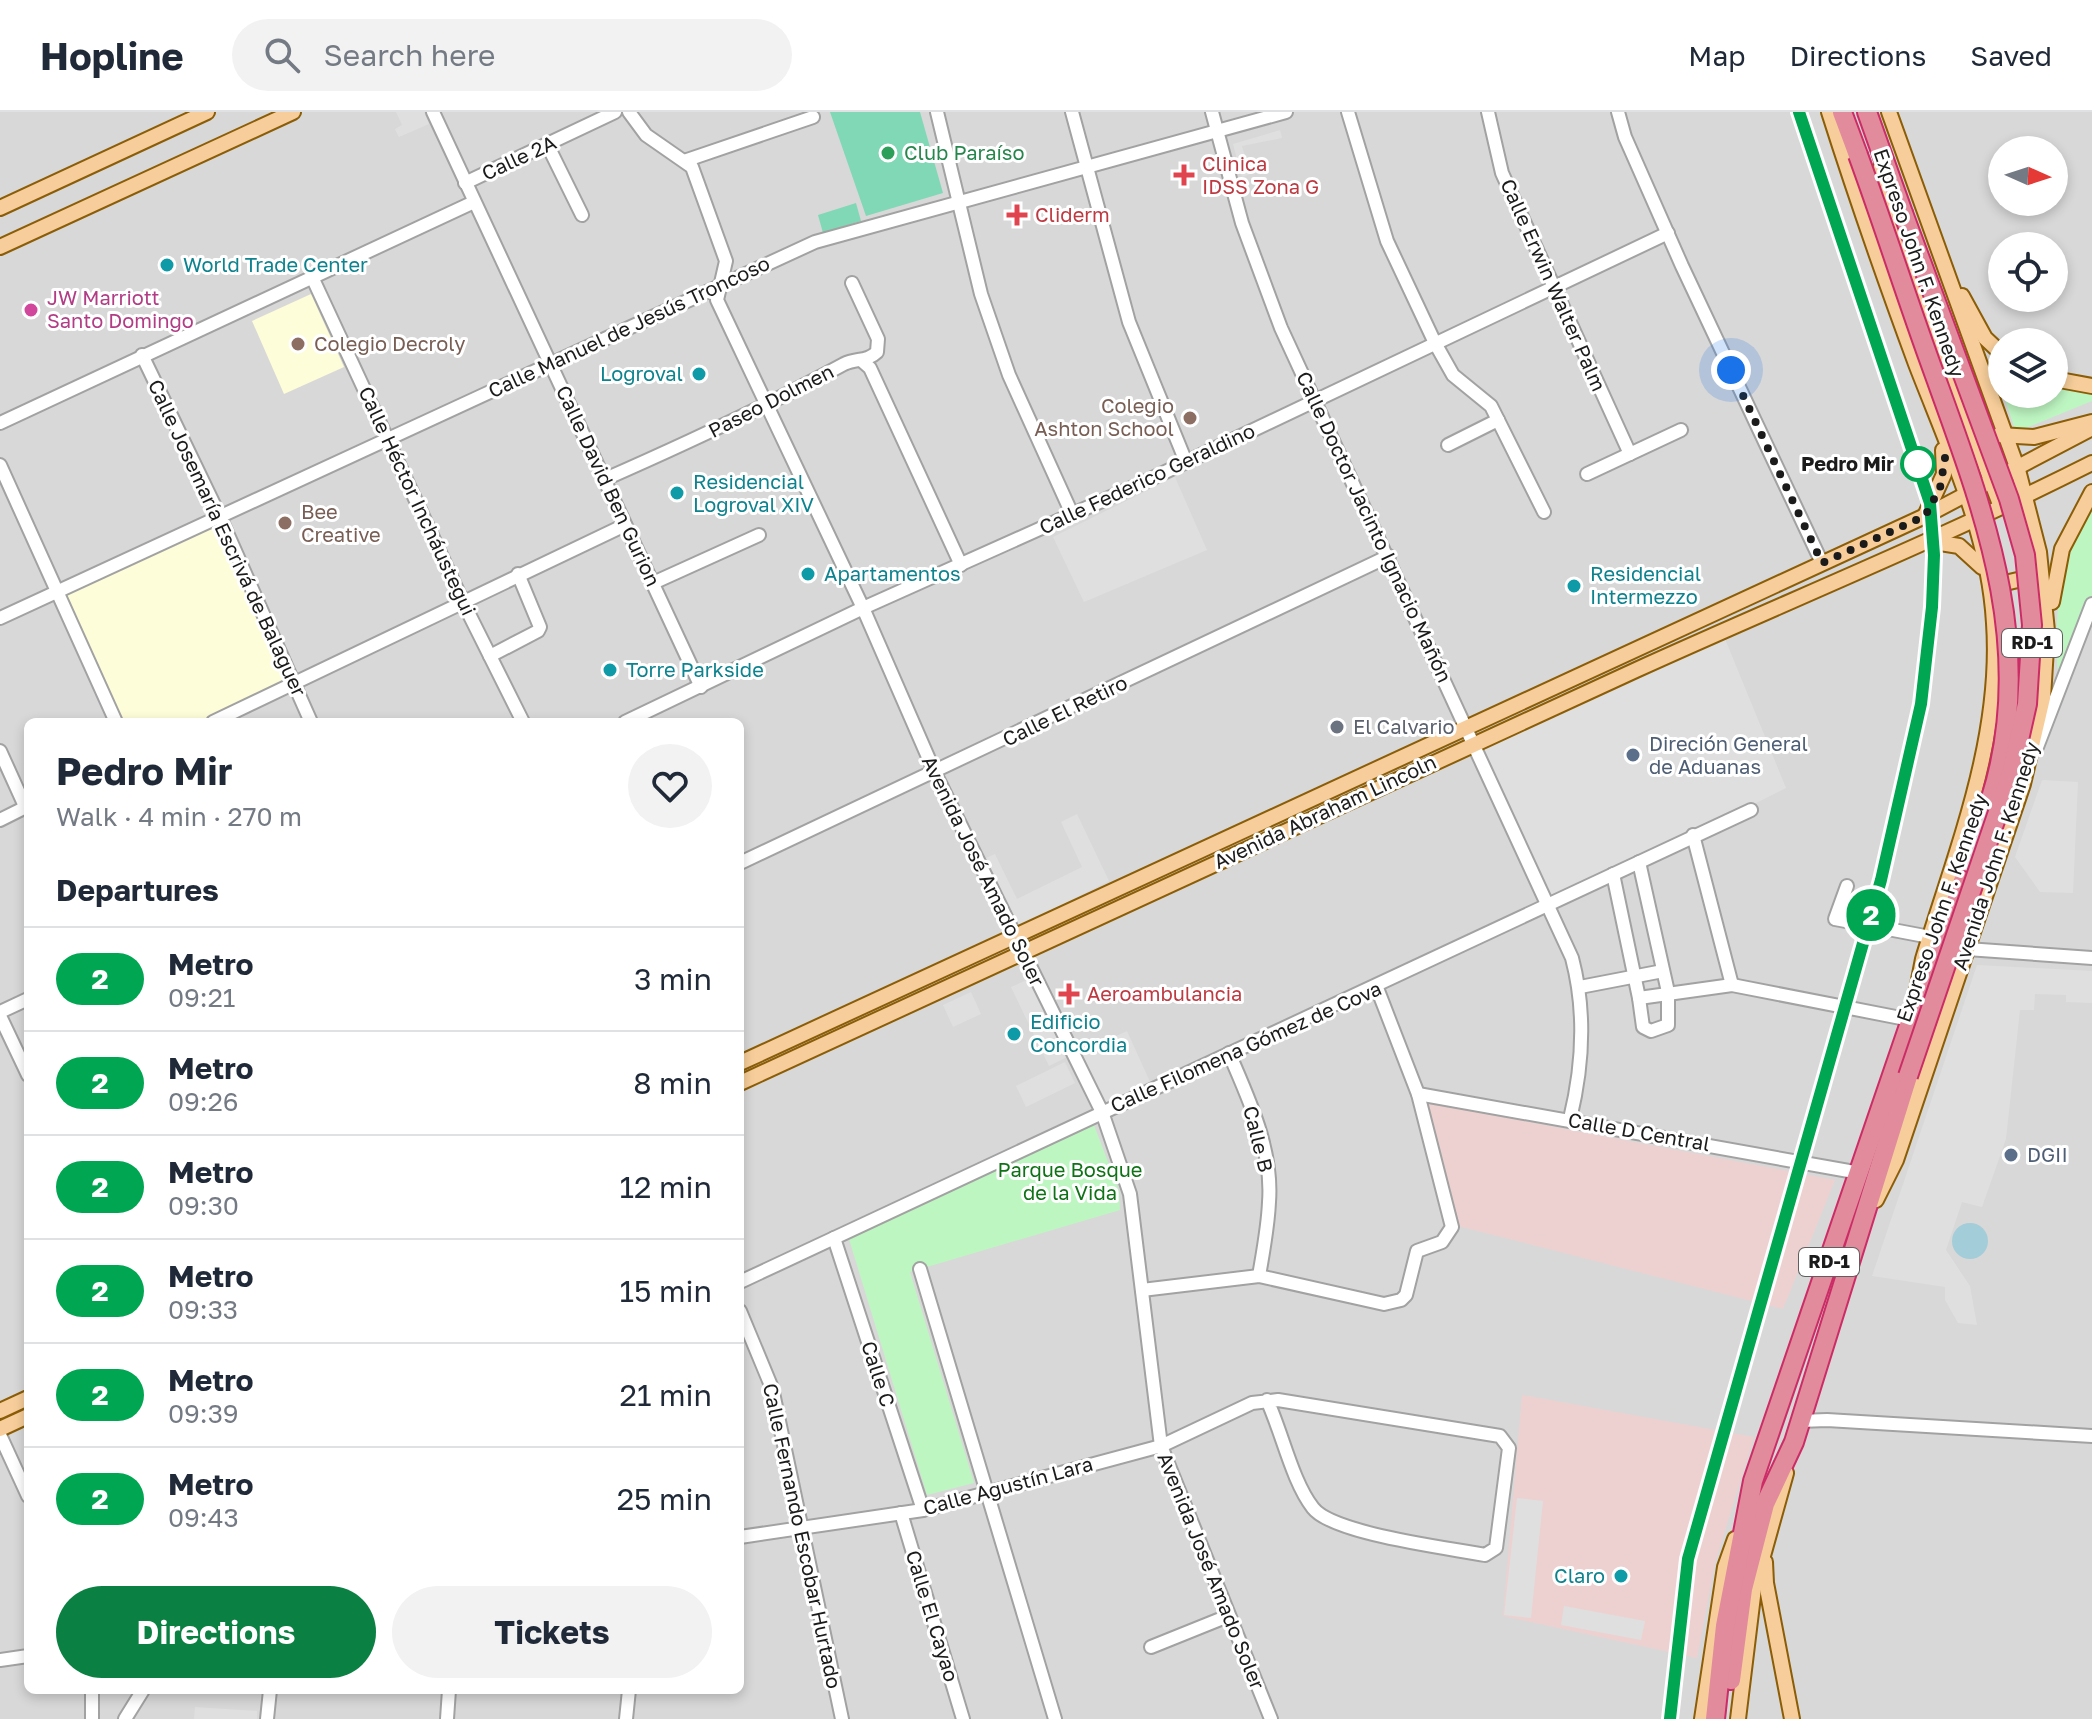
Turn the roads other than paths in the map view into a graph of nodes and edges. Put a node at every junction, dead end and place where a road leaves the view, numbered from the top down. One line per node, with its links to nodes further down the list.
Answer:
1 (207, 112): 26 (main road)
2 (293, 112): 29 (main road)
3 (433, 112): 23 (street, Calle David Ben Gurion)
4 (615, 112): 19 (street, Calle 2A)
5 (629, 112): 20 (street)
6 (937, 112): 24 (street)
7 (1072, 112): 21 (street)
8 (1212, 112): 18 (street, Calle Doctor Jacinto Ignacio Mañón)
9 (1286, 112): 18 (street, Calle Manuel de Jesús Troncoso)
10 (1348, 112): 35 (street)
11 (1488, 112): 33 (street, Calle Erwin Walter Palm)
12 (1618, 112): 28 (street)
13 (1829, 112): 45 (main road, Avenida John F. Kennedy / RD-1)
14 (1842, 112): 122 (highway, Expreso John F. Kennedy / RD-1, bridge)
15 (1889, 112): 22 (main road, Avenida John F. Kennedy / RD-1)
16 (813, 117): 20 (street)
17 (1869, 119): 42 (main road); 131 (highway, Expreso John F. Kennedy / RD-1, bridge)
18 (1218, 132): 21 (street, Calle Manuel de Jesús Troncoso); 41 (street, Calle Doctor Jacinto Ignacio Mañón)
19 (547, 144): 23 (street, Calle 2A); 27 (street)
20 (687, 160): 32 (street, Avenida José Amado Soler)
21 (1087, 166): 24 (street, Calle Manuel de Jesús Troncoso); 54 (street)
22 (1912, 176): 34 (main road); 51 (main road, Avenida John F. Kennedy / RD-1)
23 (465, 183): 25 (street, Calle David Ben Gurion)
24 (961, 201): 32 (street, Calle Manuel de Jesús Troncoso); 66 (street)
25 (474, 202): 30 (street); 38 (street, Calle David Ben Gurion)
26 (0, 208)
27 (582, 215)
28 (1668, 233): 33 (street, Calle Federico Geraldino); 74 (street)
29 (0, 247)
30 (313, 279): 36 (street); 50 (street, Calle Héctor Incháustegui)
31 (852, 283): 37 (street)
32 (719, 284): 38 (street, Calle Manuel de Jesús Troncoso); 43 (street, Avenida José Amado Soler)
33 (1552, 286): 35 (street, Calle Federico Geraldino); 53 (street, Calle Erwin Walter Palm)
34 (1988, 341)
35 (1435, 343): 41 (street, Calle Federico Geraldino); 44 (street)
36 (142, 355): 47 (street); 68 (street, Calle Josemaría Escrivá de Balaguer)
37 (862, 361): 43 (street, Paseo Dolmen); 75 (street)
38 (550, 363): 50 (street, Calle Manuel de Jesús Troncoso); 59 (street, Calle David Ben Gurion)
39 (2068, 382): 40 (main road)
40 (2092, 386)
41 (1314, 401): 54 (street, Calle Federico Geraldino); 73 (street, Calle Doctor Jacinto Ignacio Mañón)
42 (1962, 405): 51 (main road); 60 (main road)
43 (768, 406): 59 (street, Paseo Dolmen); 83 (street, Avenida José Amado Soler)
44 (1498, 420): 52 (street); 65 (street)
45 (1938, 422): 62 (main road, Avenida John F. Kennedy / RD-1); 67 (main road)
46 (2092, 422): 51 (main road)
47 (0, 423)
48 (2092, 428): 57 (main road, Avenida Abraham Lincoln)
49 (1681, 430): 53 (street)
50 (390, 438): 68 (street, Calle Manuel de Jesús Troncoso); 80 (street, Calle Héctor Incháustegui)
51 (2007, 438): 57 (main road, Avenida John F. Kennedy / RD-1)
52 (1448, 445)
53 (1630, 454): 58 (street)
54 (1186, 462): 66 (street, Calle Federico Geraldino)
55 (2092, 463): 63 (main road, Avenida Abraham Lincoln)
56 (0, 465): 79 (street)
57 (2018, 470): 60 (main road, Avenida Abraham Lincoln); 63 (main road, Avenida John F. Kennedy / RD-1)
58 (1587, 474)
59 (603, 480): 70 (street, Calle David Ben Gurion)
60 (1992, 482): 62 (main road, Avenida Abraham Lincoln); 64 (main road)
61 (2092, 492): 87 (main road)
62 (1966, 496): 67 (main road, Avenida Abraham Lincoln); 69 (main road, Avenida John F. Kennedy / RD-1)
63 (2025, 496): 64 (main road, Avenida Abraham Lincoln); 82 (main road, Avenida John F. Kennedy / RD-1)
64 (2001, 507): 69 (main road, Avenida Abraham Lincoln)
65 (1544, 512)
66 (1072, 514): 75 (street, Calle Federico Geraldino)
67 (1925, 516): 74 (main road, Avenida Abraham Lincoln)
68 (220, 517): 79 (street, Calle Manuel de Jesús Troncoso); 88 (street, Calle Josemaría Escrivá de Balaguer)
69 (1975, 521): 72 (main road, Avenida Abraham Lincoln); 76 (main road, Avenida John F. Kennedy / RD-1)
70 (625, 525): 77 (street); 78 (street, Calle David Ben Gurion)
71 (759, 535): 78 (street)
72 (1928, 540): 76 (main road); 96 (main road, Avenida Abraham Lincoln)
73 (1389, 556): 95 (street, Calle Doctor Jacinto Ignacio Mañón); 98 (street, Calle El Retiro)
74 (1822, 563): 95 (main road, Avenida Abraham Lincoln)
75 (961, 565): 83 (street, Calle Federico Geraldino)
76 (1986, 571): 85 (main road, Avenida John F. Kennedy / RD-1)
77 (518, 574): 80 (street); 86 (street)
78 (653, 583): 89 (street, Calle David Ben Gurion)
79 (58, 590): 84 (street, Calle Manuel de Jesús Troncoso); 90 (street)
80 (462, 600): 86 (street, Calle Héctor Incháustegui); 88 (street)
81 (2092, 604): 99 (street)
82 (2045, 605): 85 (main road); 87 (main road, Avenida John F. Kennedy / RD-1)
83 (863, 608): 89 (street, Calle Federico Geraldino); 98 (street, Avenida José Amado Soler)
84 (0, 618)
85 (1994, 623): 109 (main road, Avenida John F. Kennedy / RD-1)
86 (490, 656): 93 (street, Calle Héctor Incháustegui)
87 (2047, 666): 99 (main road, Avenida John F. Kennedy / RD-1)
88 (294, 684): 91 (street); 92 (street, Calle Josemaría Escrivá de Balaguer)
89 (701, 687): 94 (street, Calle Federico Geraldino)
90 (114, 718)
91 (222, 718)
92 (309, 718)
93 (521, 718)
94 (634, 718)
95 (1467, 725): 96 (street, Calle Doctor Jacinto Ignacio Mañón); 108 (main road, Avenida Abraham Lincoln)
96 (1476, 743): 107 (street, Calle Doctor Jacinto Ignacio Mañón); 111 (main road, Avenida Abraham Lincoln)
97 (0, 751): 101 (street)
98 (935, 773): 103 (street, Calle El Retiro); 108 (street, Avenida José Amado Soler)
99 (2023, 784): 110 (main road, Avenida John F. Kennedy / RD-1)
100 (1751, 810): 102 (street, Calle Filomena Gómez de Cova)
101 (0, 820)
102 (1693, 835): 104 (street, Calle Filomena Gómez de Cova); 115 (street)
103 (744, 861)
104 (1639, 862): 105 (street, Calle Filomena Gómez de Cova); 113 (street)
105 (1613, 874): 107 (street, Calle Filomena Gómez de Cova); 114 (street)
106 (1847, 886): 109 (street)
107 (1550, 904): 116 (street, Calle Doctor Jacinto Ignacio Mañón); 117 (street, Calle Filomena Gómez de Cova)
108 (1014, 934): 111 (street, Avenida José Amado Soler); 124 (main road, Avenida Abraham Lincoln)
109 (1930, 937): 122 (main road, Avenida John F. Kennedy / RD-1)
110 (1967, 949): 112 (street); 131 (main road, Avenida John F. Kennedy / RD-1)
111 (1021, 951): 126 (main road, Avenida Abraham Lincoln); 128 (street, Avenida José Amado Soler)
112 (2092, 958)
113 (1663, 971): 114 (street); 118 (street)
114 (1635, 978): 116 (street); 119 (street)
115 (1732, 985): 118 (street); 122 (street)
116 (1580, 987): 129 (street, Calle Doctor Jacinto Ignacio Mañón)
117 (1377, 988): 123 (street, Calle Filomena Gómez de Cova); 127 (street)
118 (1668, 992): 119 (street); 119 (street)
119 (1639, 998)
120 (24, 1001): 121 (street)
121 (0, 1014): 125 (street)
122 (1912, 1016): 130 (highway, Expreso John F. Kennedy / RD-1)
123 (1229, 1053): 128 (street, Calle Filomena Gómez de Cova); 134 (street, Calle B)
124 (744, 1061)
125 (24, 1066)
126 (744, 1081)
127 (1418, 1094): 129 (street, Calle D Central); 134 (street)
128 (1102, 1112): 132 (street, Calle Filomena Gómez de Cova); 136 (street, Avenida José Amado Soler)
129 (1570, 1119): 130 (street, Calle D Central)
130 (1860, 1173): 150 (highway, Expreso John F. Kennedy / RD-1)
131 (1864, 1225): 142 (highway, Expreso John F. Kennedy / RD-1)
132 (834, 1238): 135 (street, Calle Filomena Gómez de Cova); 149 (street, Calle C)
133 (920, 1269): 148 (street)
134 (1259, 1276): 136 (street)
135 (744, 1280)
136 (1142, 1290): 146 (street, Avenida José Amado Soler)
137 (744, 1321): 152 (street, Calle Fernando Escobar Hurtado)
138 (24, 1400): 140 (main road)
139 (1267, 1400): 139 (street); 146 (street, Calle Agustín Lara)
140 (0, 1411)
141 (24, 1418): 143 (main road)
142 (1800, 1421): 144 (street); 145 (highway, Expreso John F. Kennedy / RD-1)
143 (0, 1432): 147 (street)
144 (2092, 1436)
145 (1794, 1442): 154 (main road, RD-1); 159 (highway, Expreso John F. Kennedy / RD-1)
146 (1161, 1446): 148 (street, Calle Agustín Lara); 155 (street, Avenida José Amado Soler)
147 (24, 1487)
148 (985, 1493): 149 (street, Calle Agustín Lara); 172 (street)
149 (923, 1510): 151 (street, Calle Agustín Lara)
150 (1745, 1512): 159 (highway, Expreso John F. Kennedy / RD-1); 174 (main road, RD-1)
151 (901, 1513): 152 (street, Calle Agustín Lara); 171 (street, Calle El Cayao)
152 (803, 1527): 153 (street, Calle Agustín Lara); 170 (street, Calle Fernando Escobar Hurtado)
153 (744, 1536)
154 (1765, 1544): 177 (main road, RD-1); 178 (main road)
155 (1228, 1616): 156 (street); 173 (street, Avenida José Amado Soler)
156 (1151, 1647)
157 (24, 1657): 158 (street)
158 (0, 1660)
159 (1726, 1672): 175 (highway, Expreso John F. Kennedy / RD-1); 176 (highway, Expreso John F. Kennedy / RD-1)
160 (92, 1694): 165 (street)
161 (141, 1694): 166 (street)
162 (270, 1694): 167 (street)
163 (449, 1694): 168 (street)
164 (629, 1694): 169 (street)
165 (92, 1719)
166 (125, 1719)
167 (267, 1719)
168 (447, 1719)
169 (626, 1719)
170 (842, 1719)
171 (963, 1719)
172 (1055, 1719)
173 (1271, 1719)
174 (1702, 1719)
175 (1715, 1719)
176 (1727, 1719)
177 (1738, 1719)
178 (1792, 1719)

